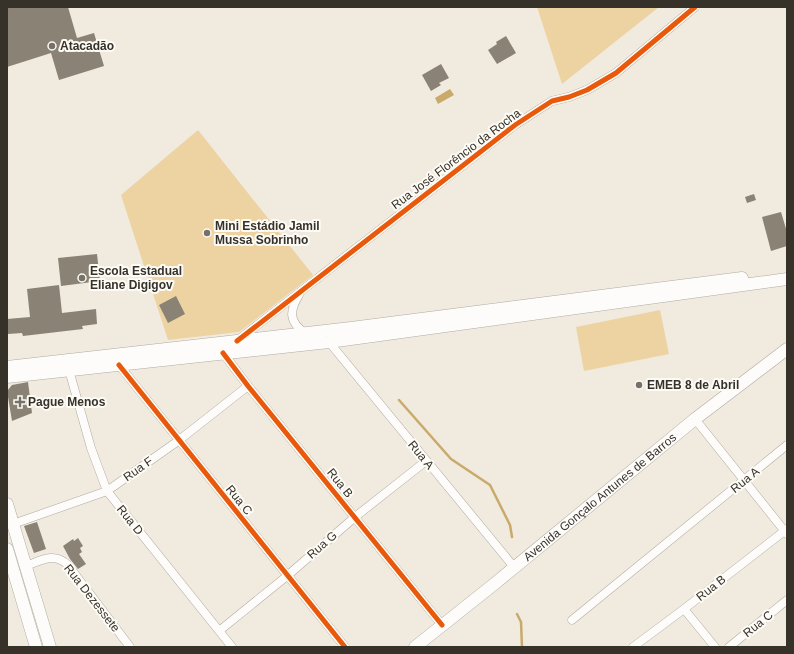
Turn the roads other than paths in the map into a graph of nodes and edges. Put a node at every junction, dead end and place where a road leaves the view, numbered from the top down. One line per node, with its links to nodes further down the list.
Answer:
1 (695, 7): 4 (street, Rua José Florêncio da Rocha)
2 (787, 271): 5 (main road)
3 (787, 279): 7 (main road)
4 (301, 291): 5 (street, Rua José Florêncio da Rocha); 6 (street, Rua José Florêncio da Rocha)
5 (305, 333): 6 (main road)
6 (237, 341): 11 (main road)
7 (329, 342): 9 (main road); 18 (street, Rua A)
8 (787, 349): 15 (main road, Avenida Gonçalo Antunes de Barros)
9 (223, 353): 10 (main road); 14 (street, Rua B)
10 (119, 365): 12 (main road); 16 (street, Rua C)
11 (7, 367)
12 (69, 370): 13 (main road); 20 (street, Rua D)
13 (7, 377)
14 (248, 386): 16 (street, Rua F); 22 (street, Rua B)
15 (695, 419): 19 (street); 27 (main road, Avenida Gonçalo Antunes de Barros)
16 (178, 441): 20 (street, Rua F); 29 (street, Rua C)
17 (787, 445): 19 (street, Rua A)
18 (426, 461): 22 (street, Rua G); 27 (street, Rua A)
19 (744, 480): 24 (street); 32 (street, Rua A)
20 (107, 491): 23 (street, Rua F); 34 (street, Rua D)
21 (7, 504): 23 (main road)
22 (355, 517): 29 (street, Rua G); 33 (street, Rua B)
23 (13, 524): 26 (main road)
24 (786, 531): 31 (street, Rua B)
25 (7, 549): 28 (main road)
26 (26, 566): 36 (main road); 37 (street, Rua Dezessete)
27 (514, 567): 33 (main road, Avenida Gonçalo Antunes de Barros)
28 (11, 576): 35 (main road)
29 (287, 576): 34 (street, Rua G); 39 (street, Rua C)
30 (787, 600): 43 (street, Rua C)
31 (684, 610): 41 (street, Rua B); 42 (street)
32 (572, 620)
33 (442, 625): 40 (main road, Avenida Gonçalo Antunes de Barros)
34 (219, 631): 38 (street, Rua D)
35 (36, 647)
36 (50, 647)
37 (130, 647)
38 (232, 647)
39 (345, 647)
40 (415, 647)
41 (633, 647)
42 (715, 647)
43 (729, 647)

